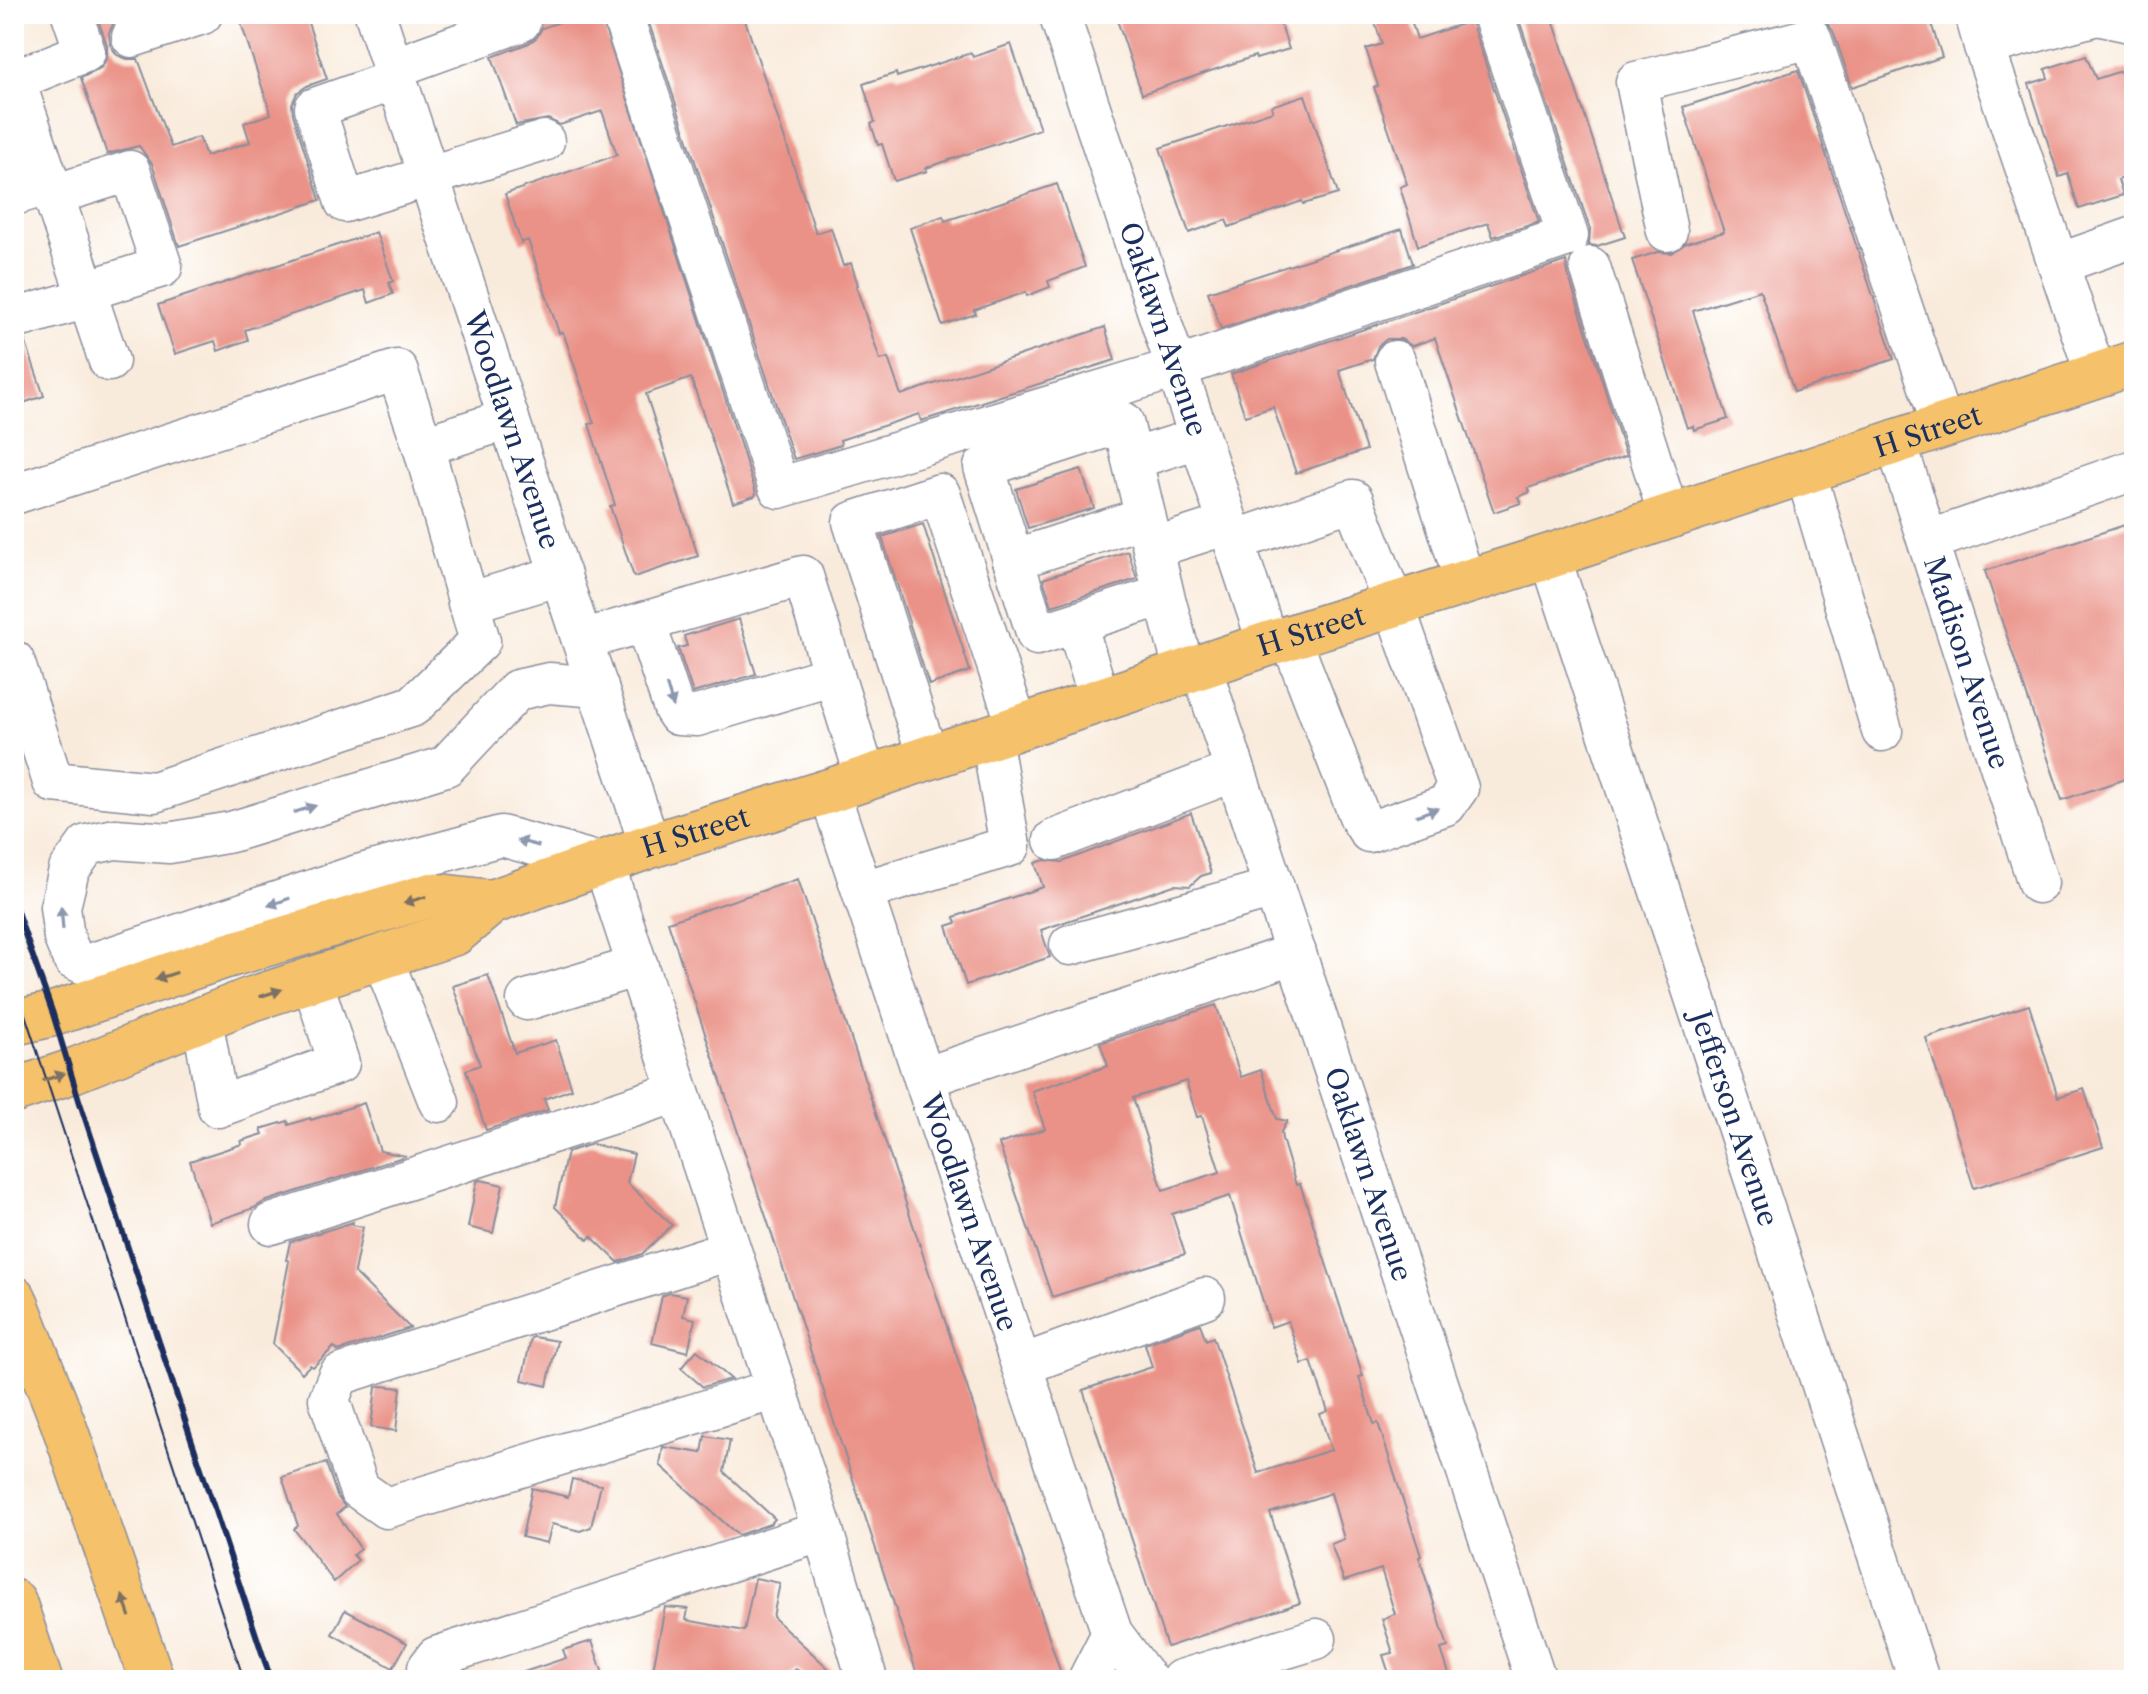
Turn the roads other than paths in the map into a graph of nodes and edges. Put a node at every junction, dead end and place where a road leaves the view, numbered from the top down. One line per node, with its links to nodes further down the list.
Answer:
1 (72, 14): 10 (street)
2 (202, 14): 10 (street)
3 (375, 14): 11 (street, Woodlawn Avenue)
4 (622, 14): 24 (street)
5 (1059, 14): 24 (street, Oaklawn Avenue)
6 (1493, 14): 24 (street)
7 (520, 22): 11 (street)
8 (2134, 23): 9 (street)
9 (1979, 30): 18 (street)
10 (109, 44): 12 (street)
11 (395, 74): 14 (street, Woodlawn Avenue); 14 (street)
12 (14, 79): 15 (street)
13 (544, 141): 14 (street)
14 (429, 176): 26 (street, Woodlawn Avenue)
15 (39, 191): 20 (street); 20 (street)
16 (1667, 231): 27 (street)
17 (2134, 237): 18 (street)
18 (2058, 264): 25 (street)
19 (1590, 267): 35 (street)
20 (86, 294): 21 (street); 22 (street)
21 (14, 319)
22 (109, 361)
23 (1395, 361): 42 (street)
24 (1176, 368): 28 (street, Oaklawn Avenue)
25 (2115, 369): 27 (main road, H Street)
26 (509, 419): 30 (street); 41 (street, Woodlawn Avenue)
27 (1942, 425): 29 (main road, H Street)
28 (1199, 438): 31 (street); 37 (street, Oaklawn Avenue)
29 (1895, 440): 32 (main road, H Street); 38 (street, Madison Avenue)
30 (423, 446): 34 (street); 44 (street)
31 (1132, 459): 36 (street, Oaklawn Avenue); 40 (street, Oaklawn Avenue)
32 (1805, 470): 35 (main road, H Street); 55 (street)
33 (2134, 470): 38 (street)
34 (14, 494)
35 (1669, 516): 39 (main road, H Street)
36 (1149, 532): 37 (street); 40 (street); 43 (street, Oaklawn Avenue)
37 (1231, 532): 45 (street); 49 (street, Oaklawn Avenue)
38 (1928, 541): 63 (street, Madison Avenue)
39 (1550, 556): 42 (main road, H Street); 97 (street, Jefferson Avenue)
40 (1013, 560): 47 (street)
41 (561, 575): 44 (street); 48 (street, Woodlawn Avenue)
42 (1465, 582): 45 (main road, H Street)
43 (1164, 595): 47 (street); 51 (street, Oaklawn Avenue)
44 (468, 603): 50 (street)
45 (1394, 605): 49 (main road, H Street); 49 (street, Oaklawn Avenue, one-way to 45)
46 (645, 622): 48 (street); 52 (street, one-way to 52); 52 (street, Woodlawn Avenue)
47 (1076, 623): 54 (street)
48 (582, 640): 53 (street, Woodlawn Avenue)
49 (1279, 640): 51 (main road, H Street)
50 (14, 661)
51 (1193, 670): 54 (main road, H Street); 58 (street, Oaklawn Avenue)
52 (834, 675): 59 (street, Woodlawn Avenue)
53 (598, 687): 61 (street, Woodlawn Avenue); 62 (street, one-way to 53)
54 (1100, 701): 56 (main road, H Street)
55 (1882, 731)
56 (1002, 733): 57 (main road, H Street); 57 (street); 65 (street)
57 (935, 756): 59 (main road, H Street)
58 (1235, 771): 60 (street); 64 (street, Oaklawn Avenue)
59 (848, 785): 61 (main road, H Street); 65 (street, Woodlawn Avenue)
60 (1054, 840)
61 (650, 846): 62 (main road, H Street)
62 (604, 864): 66 (main road, H Street); 70 (street)
63 (2038, 883)
64 (1274, 888): 67 (street); 68 (street, Oaklawn Avenue)
65 (863, 891): 75 (street, Woodlawn Avenue)
66 (492, 902): 69 (main road, H Street); 74 (main road, H Street, one-way to 74)
67 (1070, 945)
68 (1296, 953): 75 (street); 96 (street, Oaklawn Avenue)
69 (382, 957): 71 (main road, H Street); 78 (street)
70 (638, 966): 72 (street); 77 (street)
71 (312, 980): 73 (main road, H Street, one-way to 71); 73 (street)
72 (527, 1000)
73 (202, 1019): 76 (main road, H Street, one-way to 73)
74 (14, 1023)
75 (924, 1078): 83 (street, Woodlawn Avenue)
76 (14, 1091)
77 (678, 1092): 79 (street); 80 (street)
78 (439, 1102)
79 (271, 1224)
80 (730, 1250): 84 (street); 84 (street)
81 (14, 1298): 90 (main road, one-way to 81)
82 (1205, 1298): 83 (street)
83 (1022, 1365): 87 (street, Woodlawn Avenue)
84 (776, 1389): 85 (street)
85 (823, 1531): 91 (street); 92 (street)
86 (14, 1602): 89 (main road)
87 (1112, 1633): 93 (street); 94 (street, Woodlawn Avenue)
88 (1316, 1639): 95 (street)
89 (40, 1680)
90 (152, 1680)
91 (428, 1680)
92 (863, 1680)
93 (1088, 1680)
94 (1147, 1680)
95 (1181, 1680)
96 (1536, 1680)
97 (1919, 1680)

